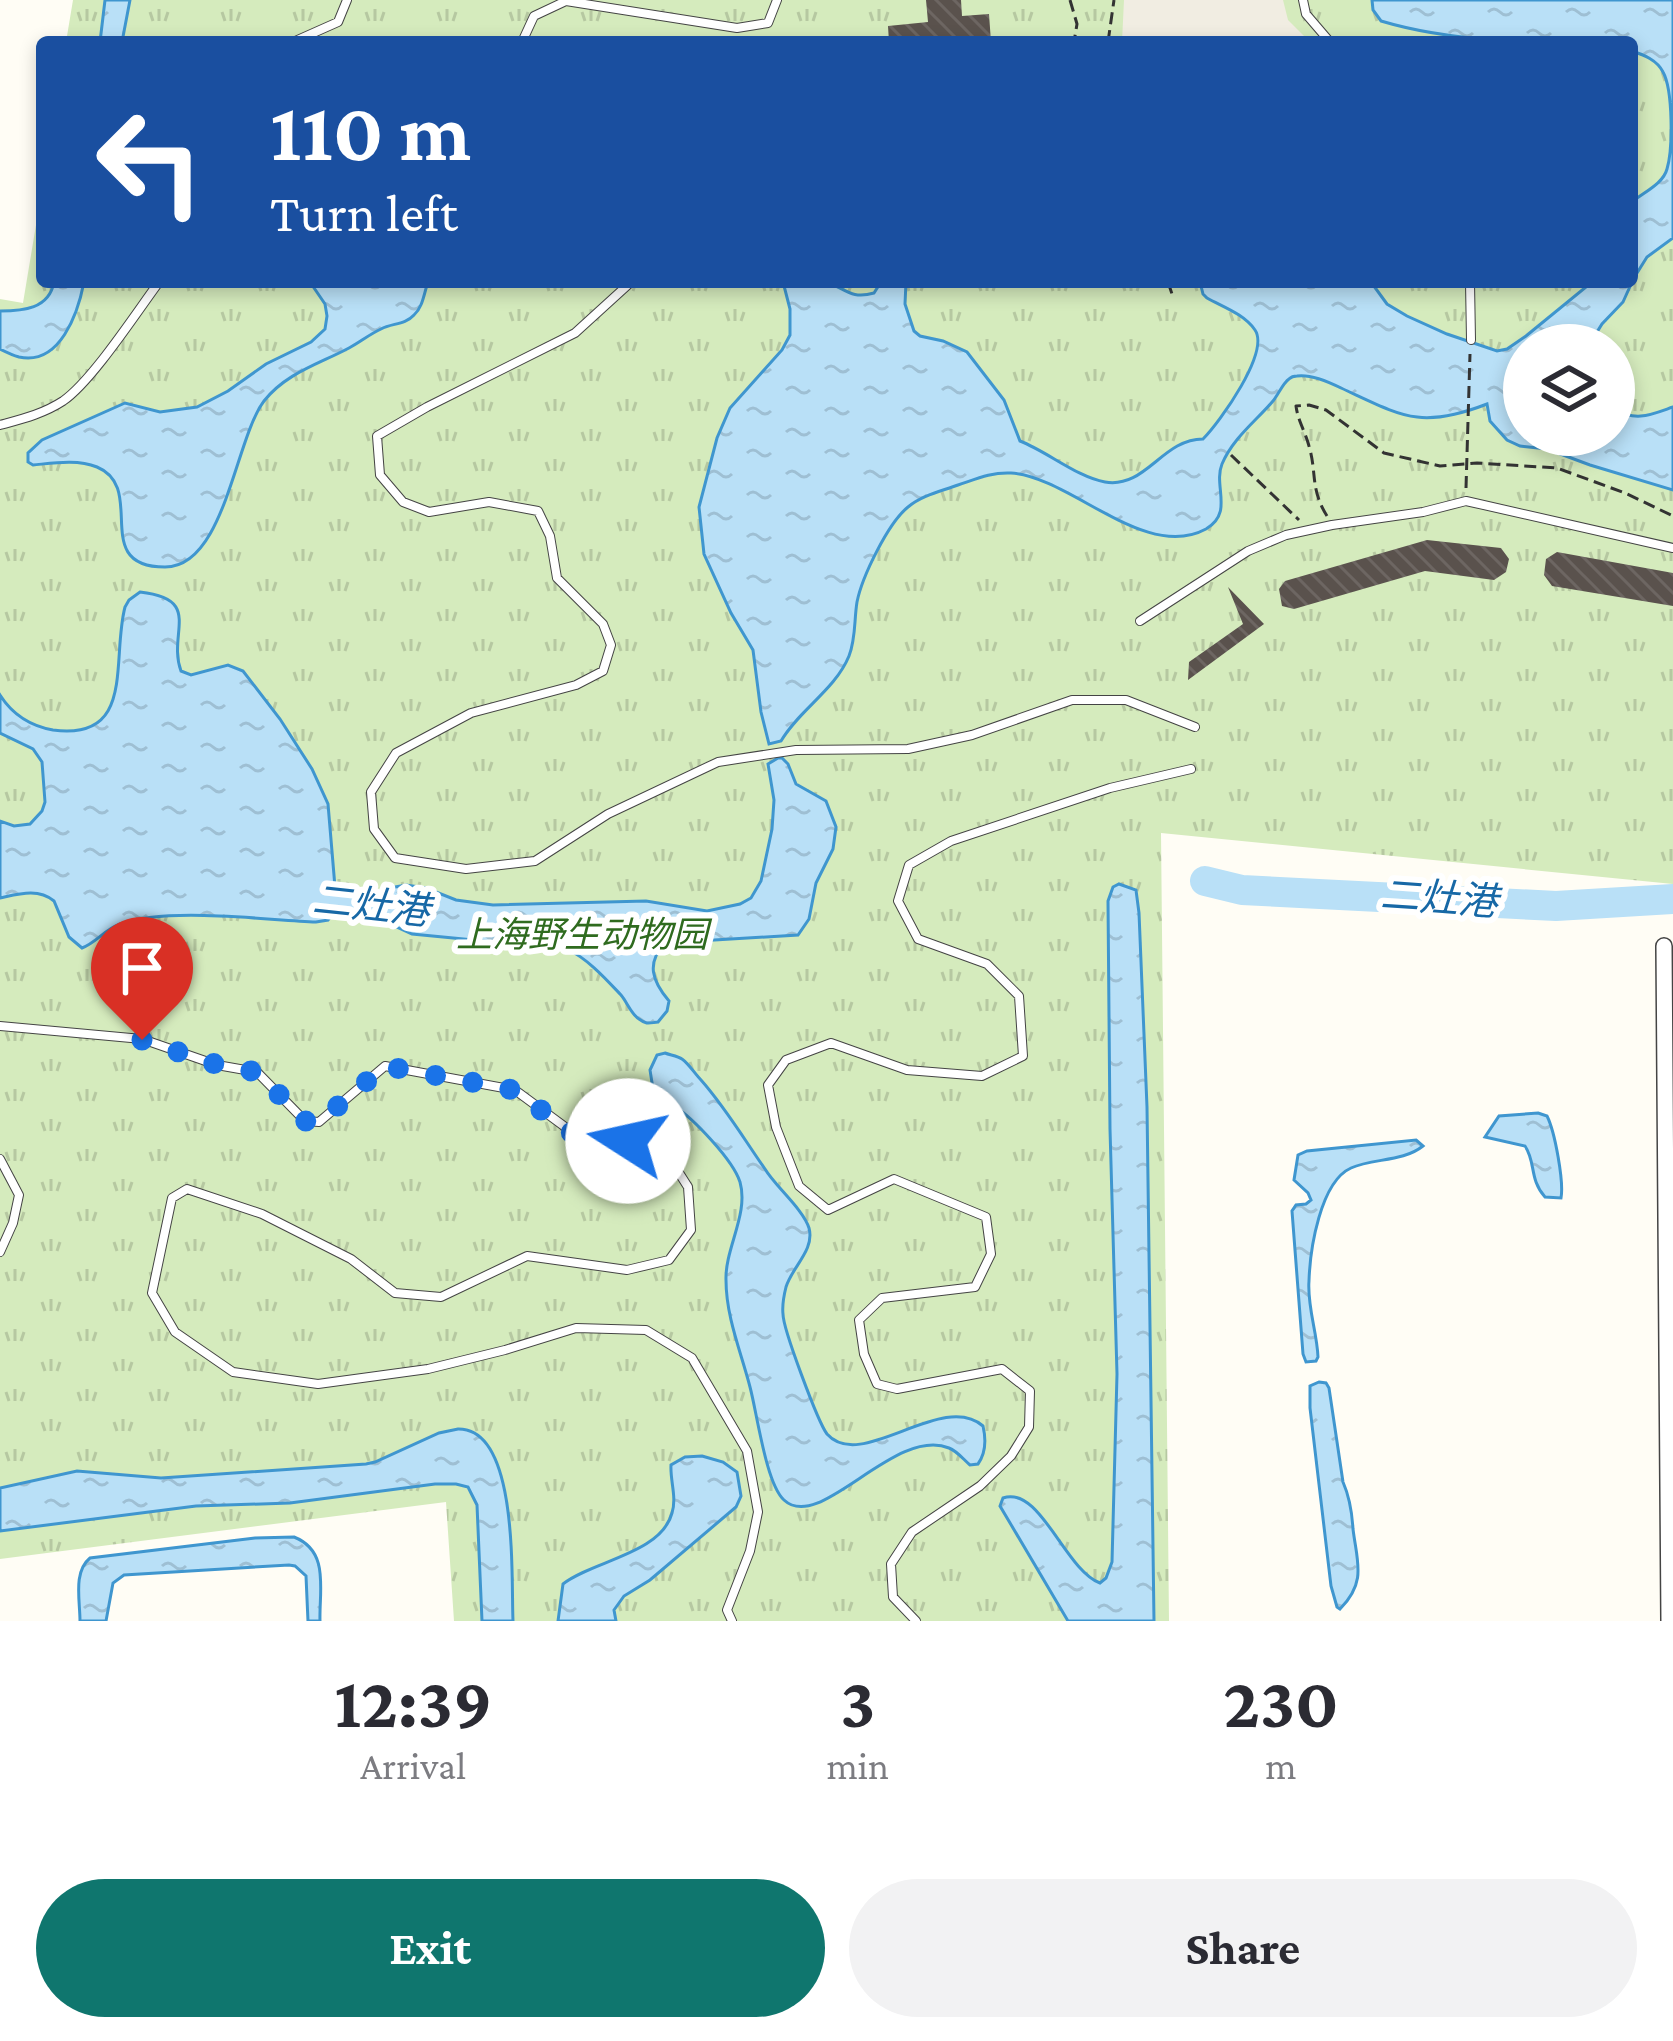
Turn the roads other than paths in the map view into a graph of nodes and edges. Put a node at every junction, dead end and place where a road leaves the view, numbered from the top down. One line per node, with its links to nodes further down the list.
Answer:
1 (347, 0): 4 (lane)
2 (777, 0): 5 (lane)
3 (1303, 0): 6 (lane)
4 (306, 36)
5 (525, 36)
6 (1325, 36)
7 (155, 288): 11 (lane)
8 (624, 288): 14 (lane)
9 (1470, 288): 10 (lane)
10 (1471, 340)
11 (0, 425)
12 (1673, 548): 13 (lane)
13 (1140, 621)
14 (1195, 727)
15 (1191, 769): 21 (lane)
16 (1664, 946): 22 (street)
17 (0, 1026): 20 (lane)
18 (0, 1159): 19 (lane)
19 (0, 1252)
20 (732, 1621)
21 (916, 1621)
22 (1669, 1621)

